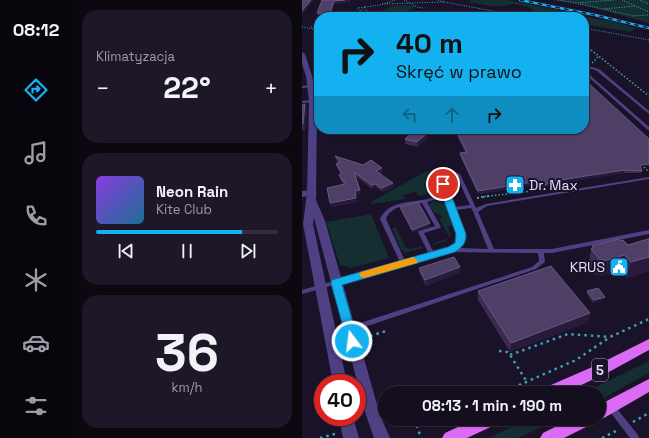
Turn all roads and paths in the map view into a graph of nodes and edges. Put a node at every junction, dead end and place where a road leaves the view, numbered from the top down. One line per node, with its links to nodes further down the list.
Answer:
1 (395, 0): 10 (path)
2 (404, 0): 9 (path)
3 (438, 0): 8 (path)
4 (558, 0): 11 (path)
5 (614, 0): 11 (path)
6 (622, 0): 13 (path)
7 (640, 0): 12 (path)
8 (444, 2): 9 (path); 19 (path)
9 (410, 3): 10 (path); 15 (path)
10 (382, 4): 14 (path)
11 (577, 4): 16 (path)
12 (649, 4)
13 (635, 6): 16 (path); 20 (path)
14 (365, 8): 17 (path); 18 (path); 18 (path)
15 (423, 8)
16 (604, 9): 21 (path)
17 (368, 11): 18 (path)
18 (360, 12)
19 (499, 12)
20 (649, 12)
21 (649, 15)
22 (302, 27): 24 (path)
23 (314, 27): 24 (path)
24 (308, 28): 25 (path)
25 (314, 29)
26 (589, 29): 27 (path)
27 (649, 40)
28 (589, 48): 34 (path)
29 (302, 54): 32 (street)
30 (589, 69): 37 (lane)
31 (589, 75): 38 (lane)
32 (311, 86): 33 (lane); 35 (street)
33 (302, 87)
34 (649, 96)
35 (313, 101): 36 (lane); 43 (street)
36 (302, 102)
37 (649, 113)
38 (649, 129)
39 (644, 167): 40 (path)
40 (649, 172)
41 (649, 178): 49 (lane)
42 (536, 192): 45 (path)
43 (308, 195): 56 (street); 57 (street)
44 (446, 195): 45 (lane); 46 (lane); 48 (lane)
45 (469, 199): 47 (lane)
46 (424, 201): 54 (lane); 55 (lane)
47 (472, 206): 48 (lane); 49 (lane)
48 (452, 209): 51 (lane)
49 (475, 212): 52 (lane)
50 (649, 233): 53 (lane)
51 (451, 250): 52 (lane); 54 (lane)
52 (492, 251): 53 (lane)
53 (541, 251): 60 (lane)
54 (432, 255): 55 (lane)
55 (402, 261): 56 (lane)
56 (336, 283): 57 (lane); 60 (street)
57 (320, 287): 58 (lane); 67 (street)
58 (302, 292)
59 (649, 319): 62 (path)
60 (349, 330): 84 (street)
61 (386, 331): 63 (path)
62 (610, 337): 66 (path); 68 (path)
63 (363, 339)
64 (649, 344): 71 (main road, 5)
65 (499, 351): 66 (path)
66 (510, 355): 68 (path)
67 (338, 374)
68 (527, 382): 70 (path)
69 (649, 385): 72 (main road)
70 (518, 386)
71 (564, 386)
72 (606, 409)
73 (606, 411): 89 (lane)
74 (649, 413): 75 (path)
75 (641, 418)
76 (348, 426): 83 (street)
77 (417, 426): 85 (path)
78 (477, 426): 86 (main road)
79 (573, 426): 87 (main road)
80 (612, 433): 88 (path)
81 (334, 436): 82 (path)
82 (320, 438)
83 (351, 438)
84 (382, 438)
85 (421, 438)
86 (450, 438)
87 (548, 438)
88 (602, 438)
89 (635, 438)

